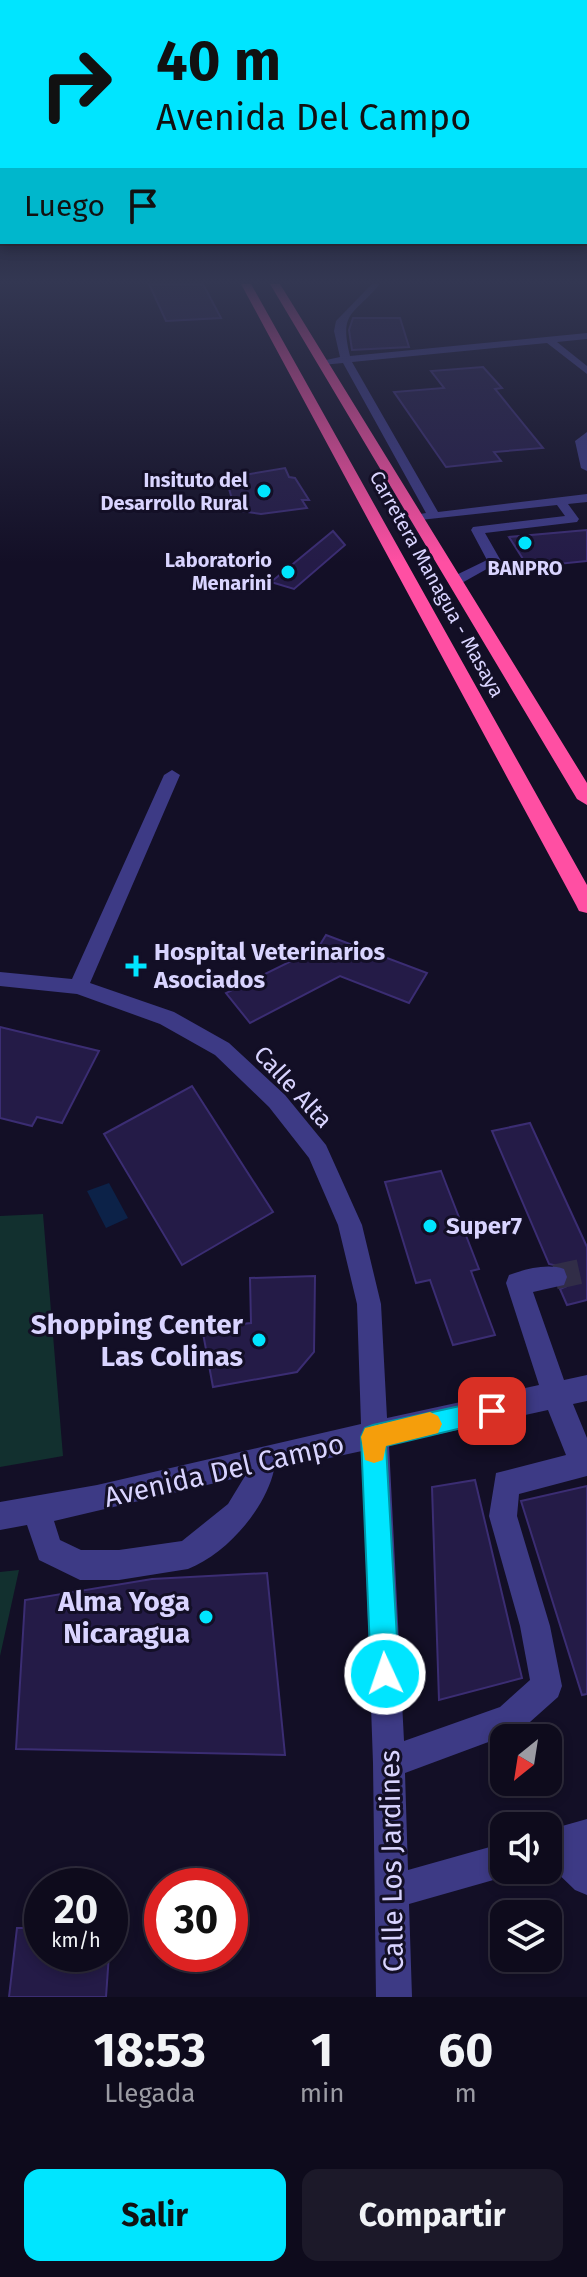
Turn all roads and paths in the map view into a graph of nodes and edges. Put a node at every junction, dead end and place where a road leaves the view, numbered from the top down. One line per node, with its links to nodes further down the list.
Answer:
1 (298, 377): 5 (highway, Carretera Managua - Masaya)
2 (331, 377): 10 (highway, Carretera Managua - Masaya)
3 (356, 377): 9 (street)
4 (587, 435): 6 (street)
5 (337, 448): 10 (highway); 12 (highway, Carretera Managua - Masaya)
6 (587, 468)
7 (587, 498): 8 (street)
8 (560, 501): 9 (street); 11 (street)
9 (434, 516): 10 (street)
10 (415, 519): 11 (highway, Carretera Managua - Masaya); 12 (highway)
11 (455, 581): 14 (highway, Carretera Managua - Masaya)
12 (424, 603): 15 (highway, Carretera Managua - Masaya)
13 (172, 775): 17 (street)
14 (587, 799)
15 (587, 905)
16 (0, 979): 17 (street, Calle Alta)
17 (78, 987): 21 (street, Calle Alta)
18 (555, 1277): 20 (street)
19 (587, 1388): 20 (street, Avenida Del Campo)
20 (556, 1396): 21 (street, Avenida Del Campo); 23 (street)
21 (373, 1437): 22 (street, Avenida Del Campo); 26 (street, Calle Los Jardines)
22 (263, 1459): 24 (street, Avenida Del Campo); 24 (street)
23 (586, 1464): 26 (street)
24 (36, 1509): 25 (street, Avenida Del Campo)
25 (0, 1516)
26 (389, 1763): 32 (street, Calle Los Jardines)
27 (587, 1836): 28 (street)
28 (562, 1844)
29 (562, 1856): 31 (street)
30 (490, 1864): 32 (street)
31 (587, 1878)
32 (392, 1892): 33 (street, Calle Los Jardines)
33 (394, 1997)

